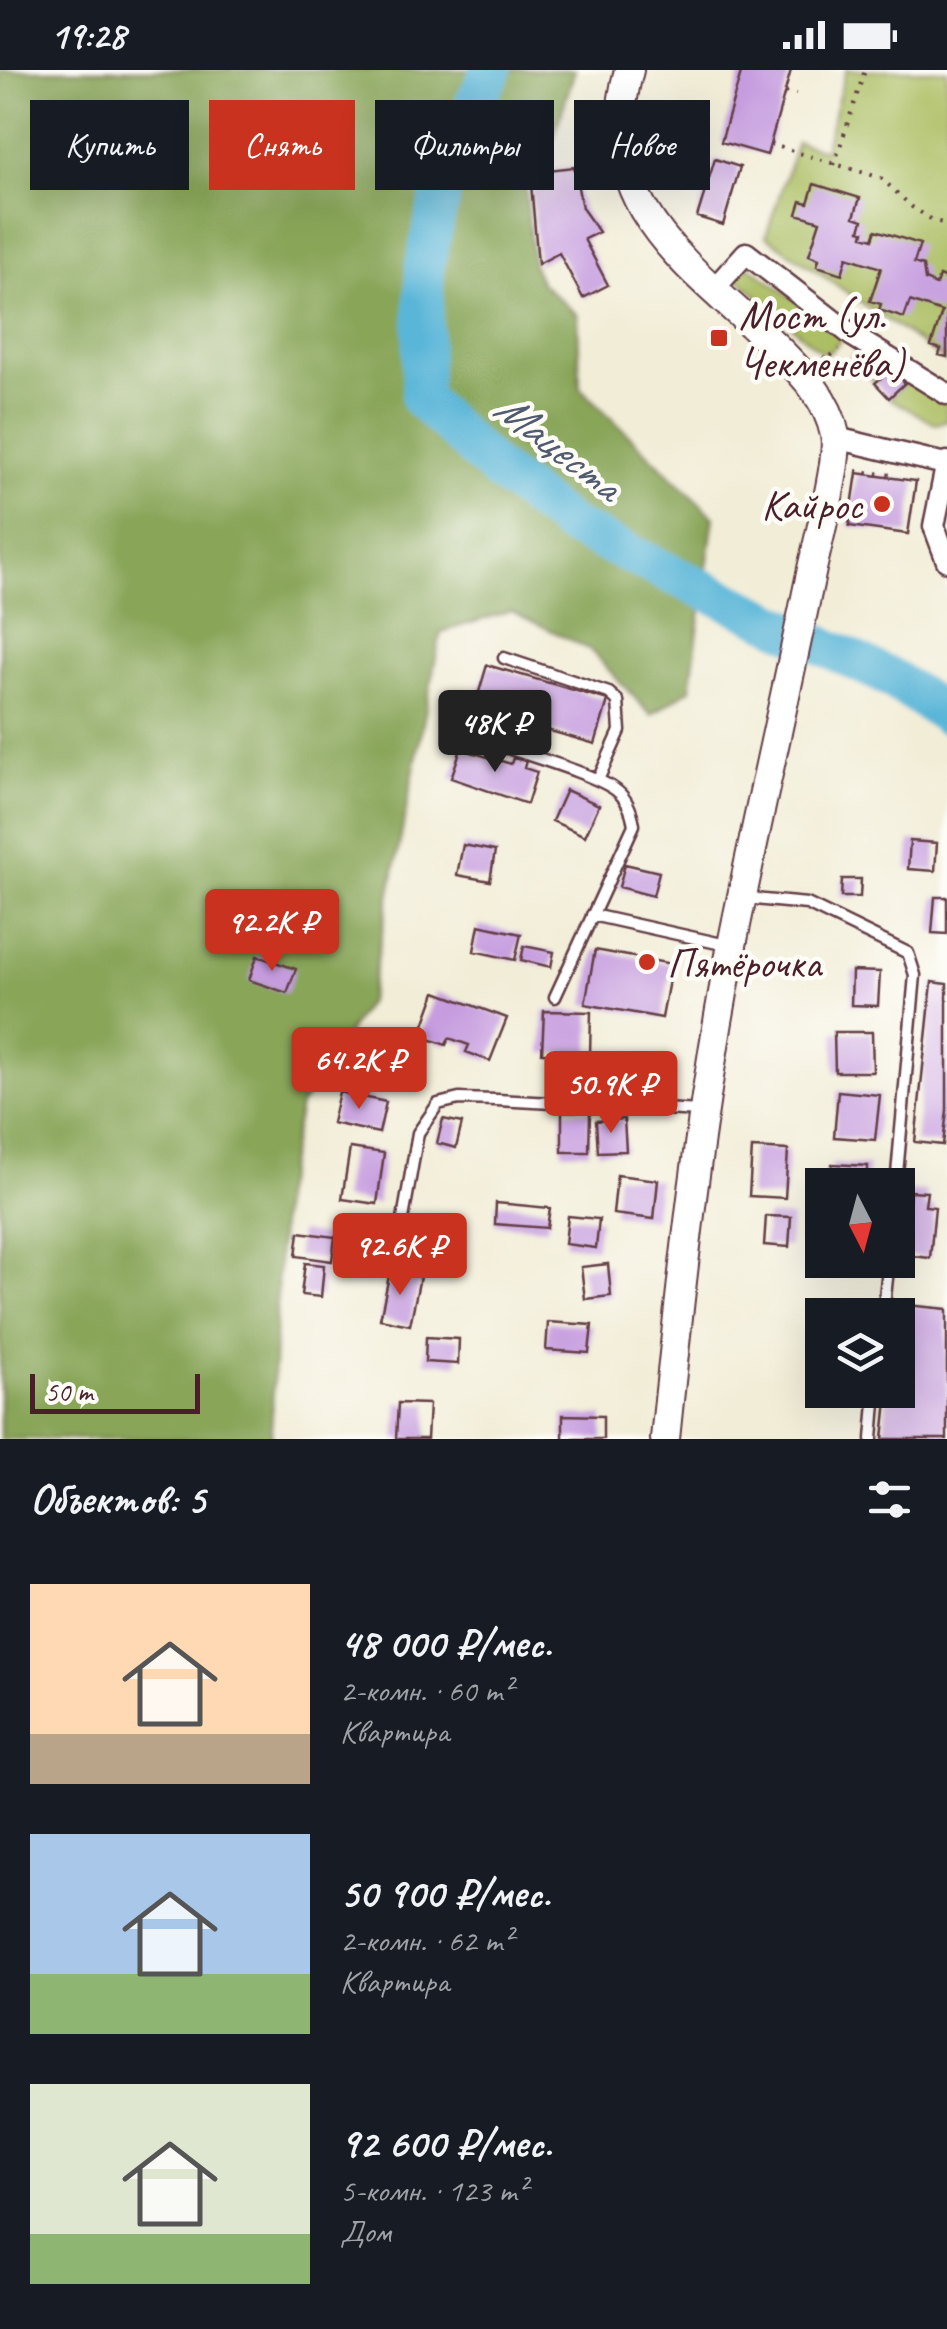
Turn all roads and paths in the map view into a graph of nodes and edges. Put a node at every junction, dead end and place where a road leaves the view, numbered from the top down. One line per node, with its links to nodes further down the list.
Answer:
1 (629, 70): 8 (street)
2 (866, 70): 6 (path)
3 (785, 92): 4 (path)
4 (796, 94)
5 (770, 144): 6 (path)
6 (834, 165): 7 (path)
7 (947, 224)
8 (713, 290): 9 (street); 10 (street)
9 (947, 394)
10 (836, 438): 11 (street); 18 (street)
11 (946, 463): 14 (street)
12 (852, 470): 13 (path)
13 (900, 476)
14 (947, 561)
15 (504, 658): 17 (lane)
16 (484, 740): 17 (lane)
17 (598, 780): 19 (lane)
18 (743, 898): 20 (street); 23 (lane)
19 (592, 915): 20 (lane); 21 (lane)
20 (732, 946): 22 (street)
21 (554, 997)
22 (706, 1111): 24 (lane); 26 (street)
23 (898, 1168)
24 (400, 1236)
25 (875, 1408): 27 (lane)
26 (665, 1439)
27 (872, 1439)

